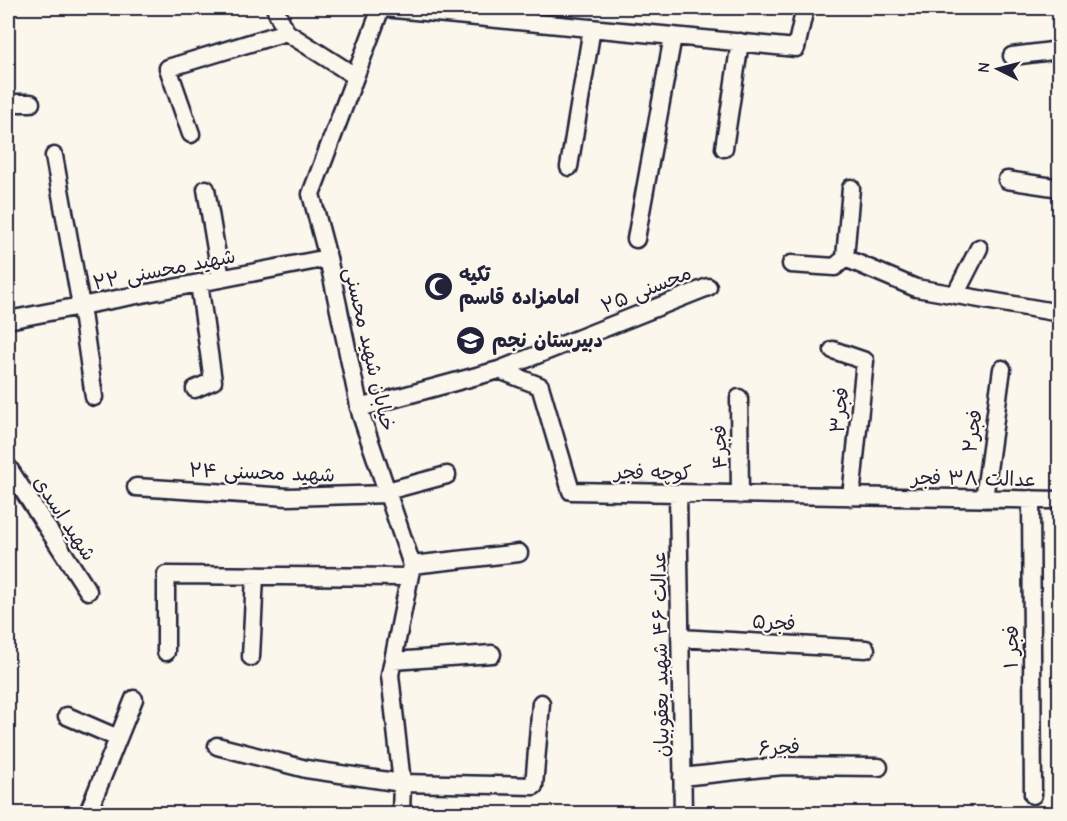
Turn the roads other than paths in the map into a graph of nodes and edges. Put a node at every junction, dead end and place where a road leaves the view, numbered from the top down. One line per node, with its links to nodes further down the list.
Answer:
1 (275, 8): 5 (street)
2 (382, 8): 4 (street); 10 (street, خیابان شهید محسنی)
3 (806, 8): 7 (street)
4 (592, 28): 6 (street); 16 (street)
5 (286, 32): 10 (street); 13 (street)
6 (673, 36): 7 (street); 21 (street)
7 (740, 42): 14 (street)
8 (1059, 50): 9 (street)
9 (1012, 56)
10 (355, 76): 23 (street, خیابان شهید محسنی)
11 (8, 103): 12 (street)
12 (31, 103)
13 (191, 134)
14 (724, 148)
15 (54, 156): 30 (street)
16 (570, 167)
17 (1008, 180): 19 (street)
18 (851, 188): 24 (street)
19 (1059, 188)
20 (206, 189): 26 (street)
21 (636, 239)
22 (979, 248): 29 (street)
23 (328, 258): 26 (street, شهید محسنی ۲۲); 39 (street, خیابان شهید محسنی)
24 (845, 258): 25 (street); 29 (street)
25 (791, 264)
26 (220, 279): 27 (street, شهید محسنی ۲۲)
27 (199, 283): 30 (street, شهید محسنی ۲۲); 36 (street)
28 (708, 287): 34 (street, محسنی ۲۵)
29 (955, 295): 31 (street)
30 (81, 306): 32 (street, شهید محسنی ۲۲); 37 (street)
31 (1059, 313)
32 (8, 320)
33 (833, 350): 46 (street, فجر۳)
34 (499, 369): 39 (street, محسنی ۲۵); 44 (street, کوچه فجر)
35 (1002, 369): 48 (street, فجر۲)
36 (195, 388)
37 (94, 397)
38 (739, 398): 45 (street, فجر۴)
39 (359, 408): 43 (street, خیابان شهید محسنی)
40 (8, 467): 54 (street, شهید اسدی)
41 (447, 475): 43 (street, شهید محسنی ۲۴)
42 (136, 487): 43 (street, شهید محسنی ۲۴)
43 (387, 493): 52 (street, خیابان شهید محسنی)
44 (678, 493): 45 (street, کوچه فجر); 55 (street, عدالت ۴۶ شهید یعقوبیان)
45 (740, 495): 46 (street, کوچه فجر)
46 (851, 497): 47 (street, کوچه فجر)
47 (888, 498): 48 (street, عدالت ۳۸ فجر)
48 (984, 499): 49 (street, عدالت ۳۸ فجر)
49 (1031, 500): 50 (street, عدالت ۳۸ فجر); 69 (street, فجر ۱)
50 (1059, 500)
51 (519, 553): 52 (street)
52 (410, 571): 53 (street); 60 (street, خیابان شهید محسنی)
53 (255, 576): 57 (street); 59 (street)
54 (88, 591)
55 (680, 638): 56 (street, فجر۵); 67 (street, عدالت ۴۶ شهید یعقوبیان)
56 (866, 649)
57 (166, 652)
58 (492, 654): 60 (street)
59 (251, 657)
60 (393, 661): 68 (street, خیابان شهید محسنی)
61 (134, 699): 64 (street)
62 (541, 703): 68 (street)
63 (67, 716): 64 (street)
64 (118, 738): 70 (street)
65 (217, 746): 68 (street)
66 (879, 767): 67 (street, فجر۶)
67 (682, 777): 72 (street, عدالت ۴۶ شهید یعقوبیان)
68 (402, 783): 71 (street, خیابان شهید محسنی)
69 (1033, 795)
70 (91, 813)
71 (401, 813)
72 (682, 813)

